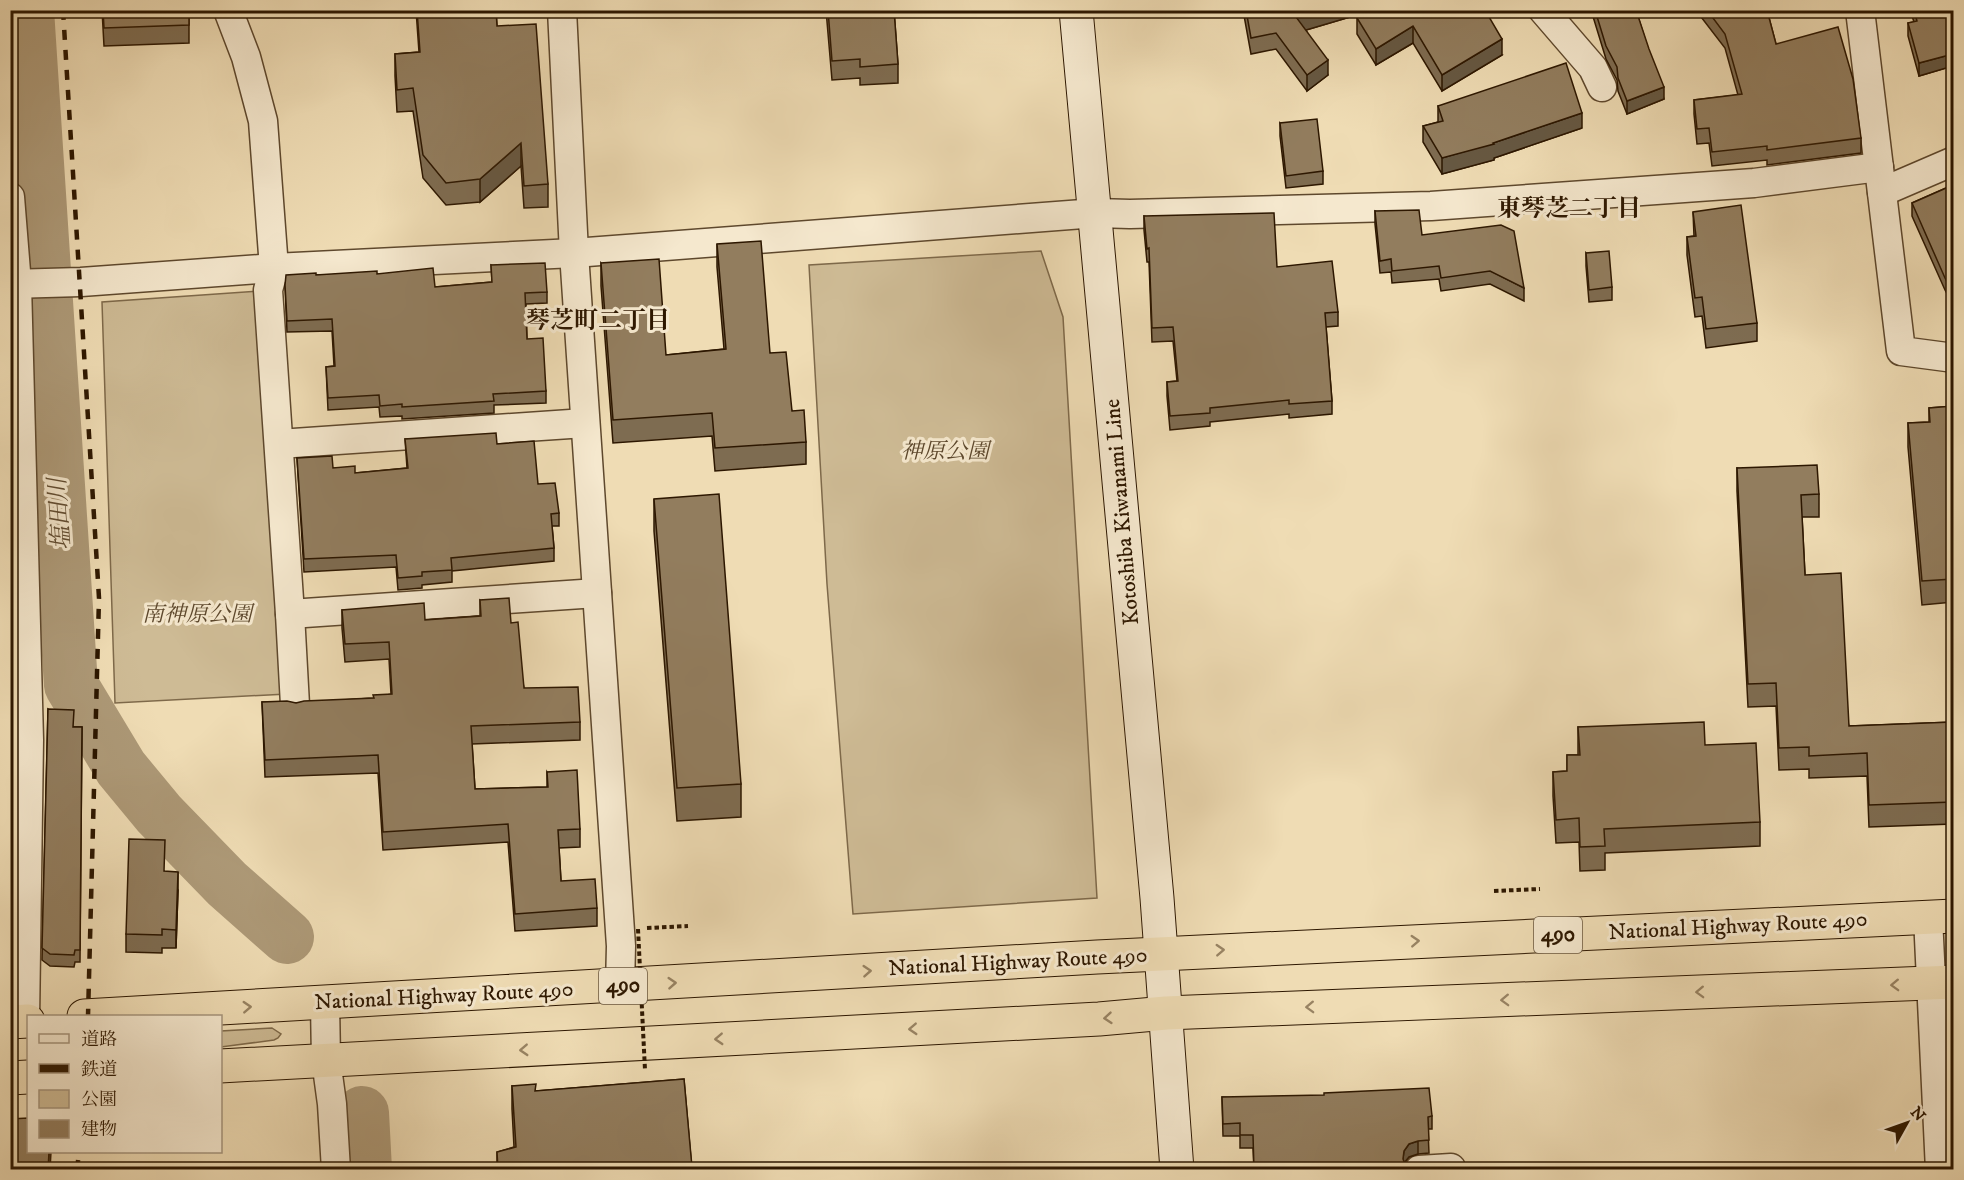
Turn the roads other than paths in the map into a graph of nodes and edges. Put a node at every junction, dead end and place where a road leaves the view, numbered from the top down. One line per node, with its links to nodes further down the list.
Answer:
1 (228, 10): 12 (street)
2 (562, 10): 11 (street)
3 (1076, 10): 10 (main road, Kotoshiba Kiwanami Line)
4 (1543, 10): 6 (street)
5 (1860, 10): 8 (street)
6 (1602, 87)
7 (1953, 161): 8 (street)
8 (1881, 180): 10 (street); 14 (street)
9 (10, 197): 13 (street)
10 (1096, 213): 11 (street); 22 (main road, Kotoshiba Kiwanami Line)
11 (574, 253): 12 (street); 15 (street)
12 (273, 268): 13 (street); 16 (street)
13 (19, 284): 20 (street)
14 (1953, 358)
15 (585, 423): 16 (street); 17 (street)
16 (279, 444): 18 (street)
17 (597, 593): 18 (street); 24 (street)
18 (290, 614): 19 (street)
19 (295, 705)
20 (20, 741): 28 (street)
21 (1941, 917): 22 (highway, National Highway Route 490 / 490, one-way to 21); 23 (street)
22 (1162, 954): 24 (highway, National Highway Route 490 / 490, one-way to 22); 26 (main road, Kotoshiba Kiwanami Line)
23 (1943, 983): 26 (highway, one-way to 26); 33 (street)
24 (620, 986): 25 (highway, National Highway Route 490 / 490)
25 (325, 1003): 27 (highway, National Highway Route 490 / 490, one-way to 25); 29 (street)
26 (1166, 1013): 29 (highway, one-way to 29); 36 (main road, Kotoshiba Kiwanami Line)
27 (118, 1015)
28 (21, 1021)
29 (326, 1060): 30 (highway); 35 (street)
30 (222, 1066)
31 (27, 1077): 32 (highway)
32 (10, 1078)
33 (1946, 1125): 38 (street)
34 (1451, 1168): 37 (street)
35 (336, 1170)
36 (1177, 1170)
37 (1419, 1170)
38 (1940, 1170)

